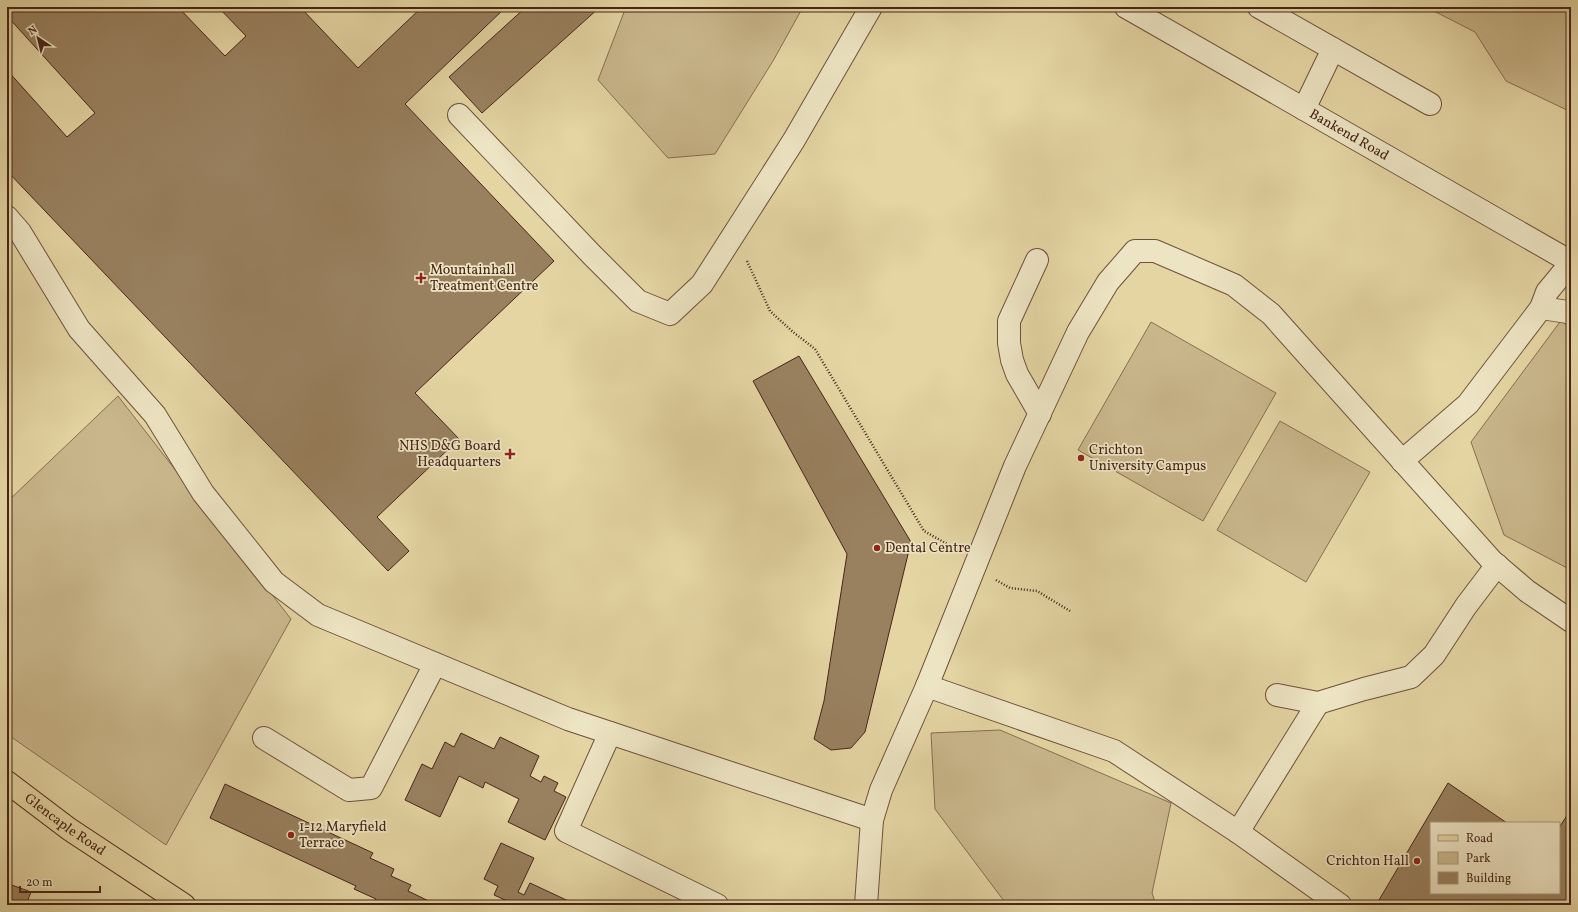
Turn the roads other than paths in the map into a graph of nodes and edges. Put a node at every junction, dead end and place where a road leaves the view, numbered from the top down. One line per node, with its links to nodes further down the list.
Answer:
1 (870, 7): 7 (street)
2 (1126, 7): 6 (street, Bankend Road)
3 (1259, 7): 4 (street)
4 (1333, 49): 5 (street); 6 (street)
5 (1430, 104)
6 (1304, 109): 10 (street, Bankend Road)
7 (459, 115)
8 (7, 217): 17 (street)
9 (1037, 260): 13 (street)
10 (1571, 263): 11 (street)
11 (1541, 308): 12 (street); 14 (street)
12 (1571, 314)
13 (1040, 414): 14 (street); 18 (street)
14 (1402, 461): 15 (street)
15 (1497, 565): 16 (street); 20 (street)
16 (1571, 621)
17 (435, 664): 21 (street); 22 (street)
18 (927, 686): 24 (street); 25 (street)
19 (1277, 695): 20 (street)
20 (1318, 704): 25 (street)
21 (610, 733): 24 (street); 27 (street)
22 (264, 738)
23 (7, 782): 26 (main road, Glencaple Road)
24 (872, 820): 28 (street)
25 (1238, 832): 29 (street)
26 (184, 905)
27 (717, 905)
28 (866, 905)
29 (1340, 905)

